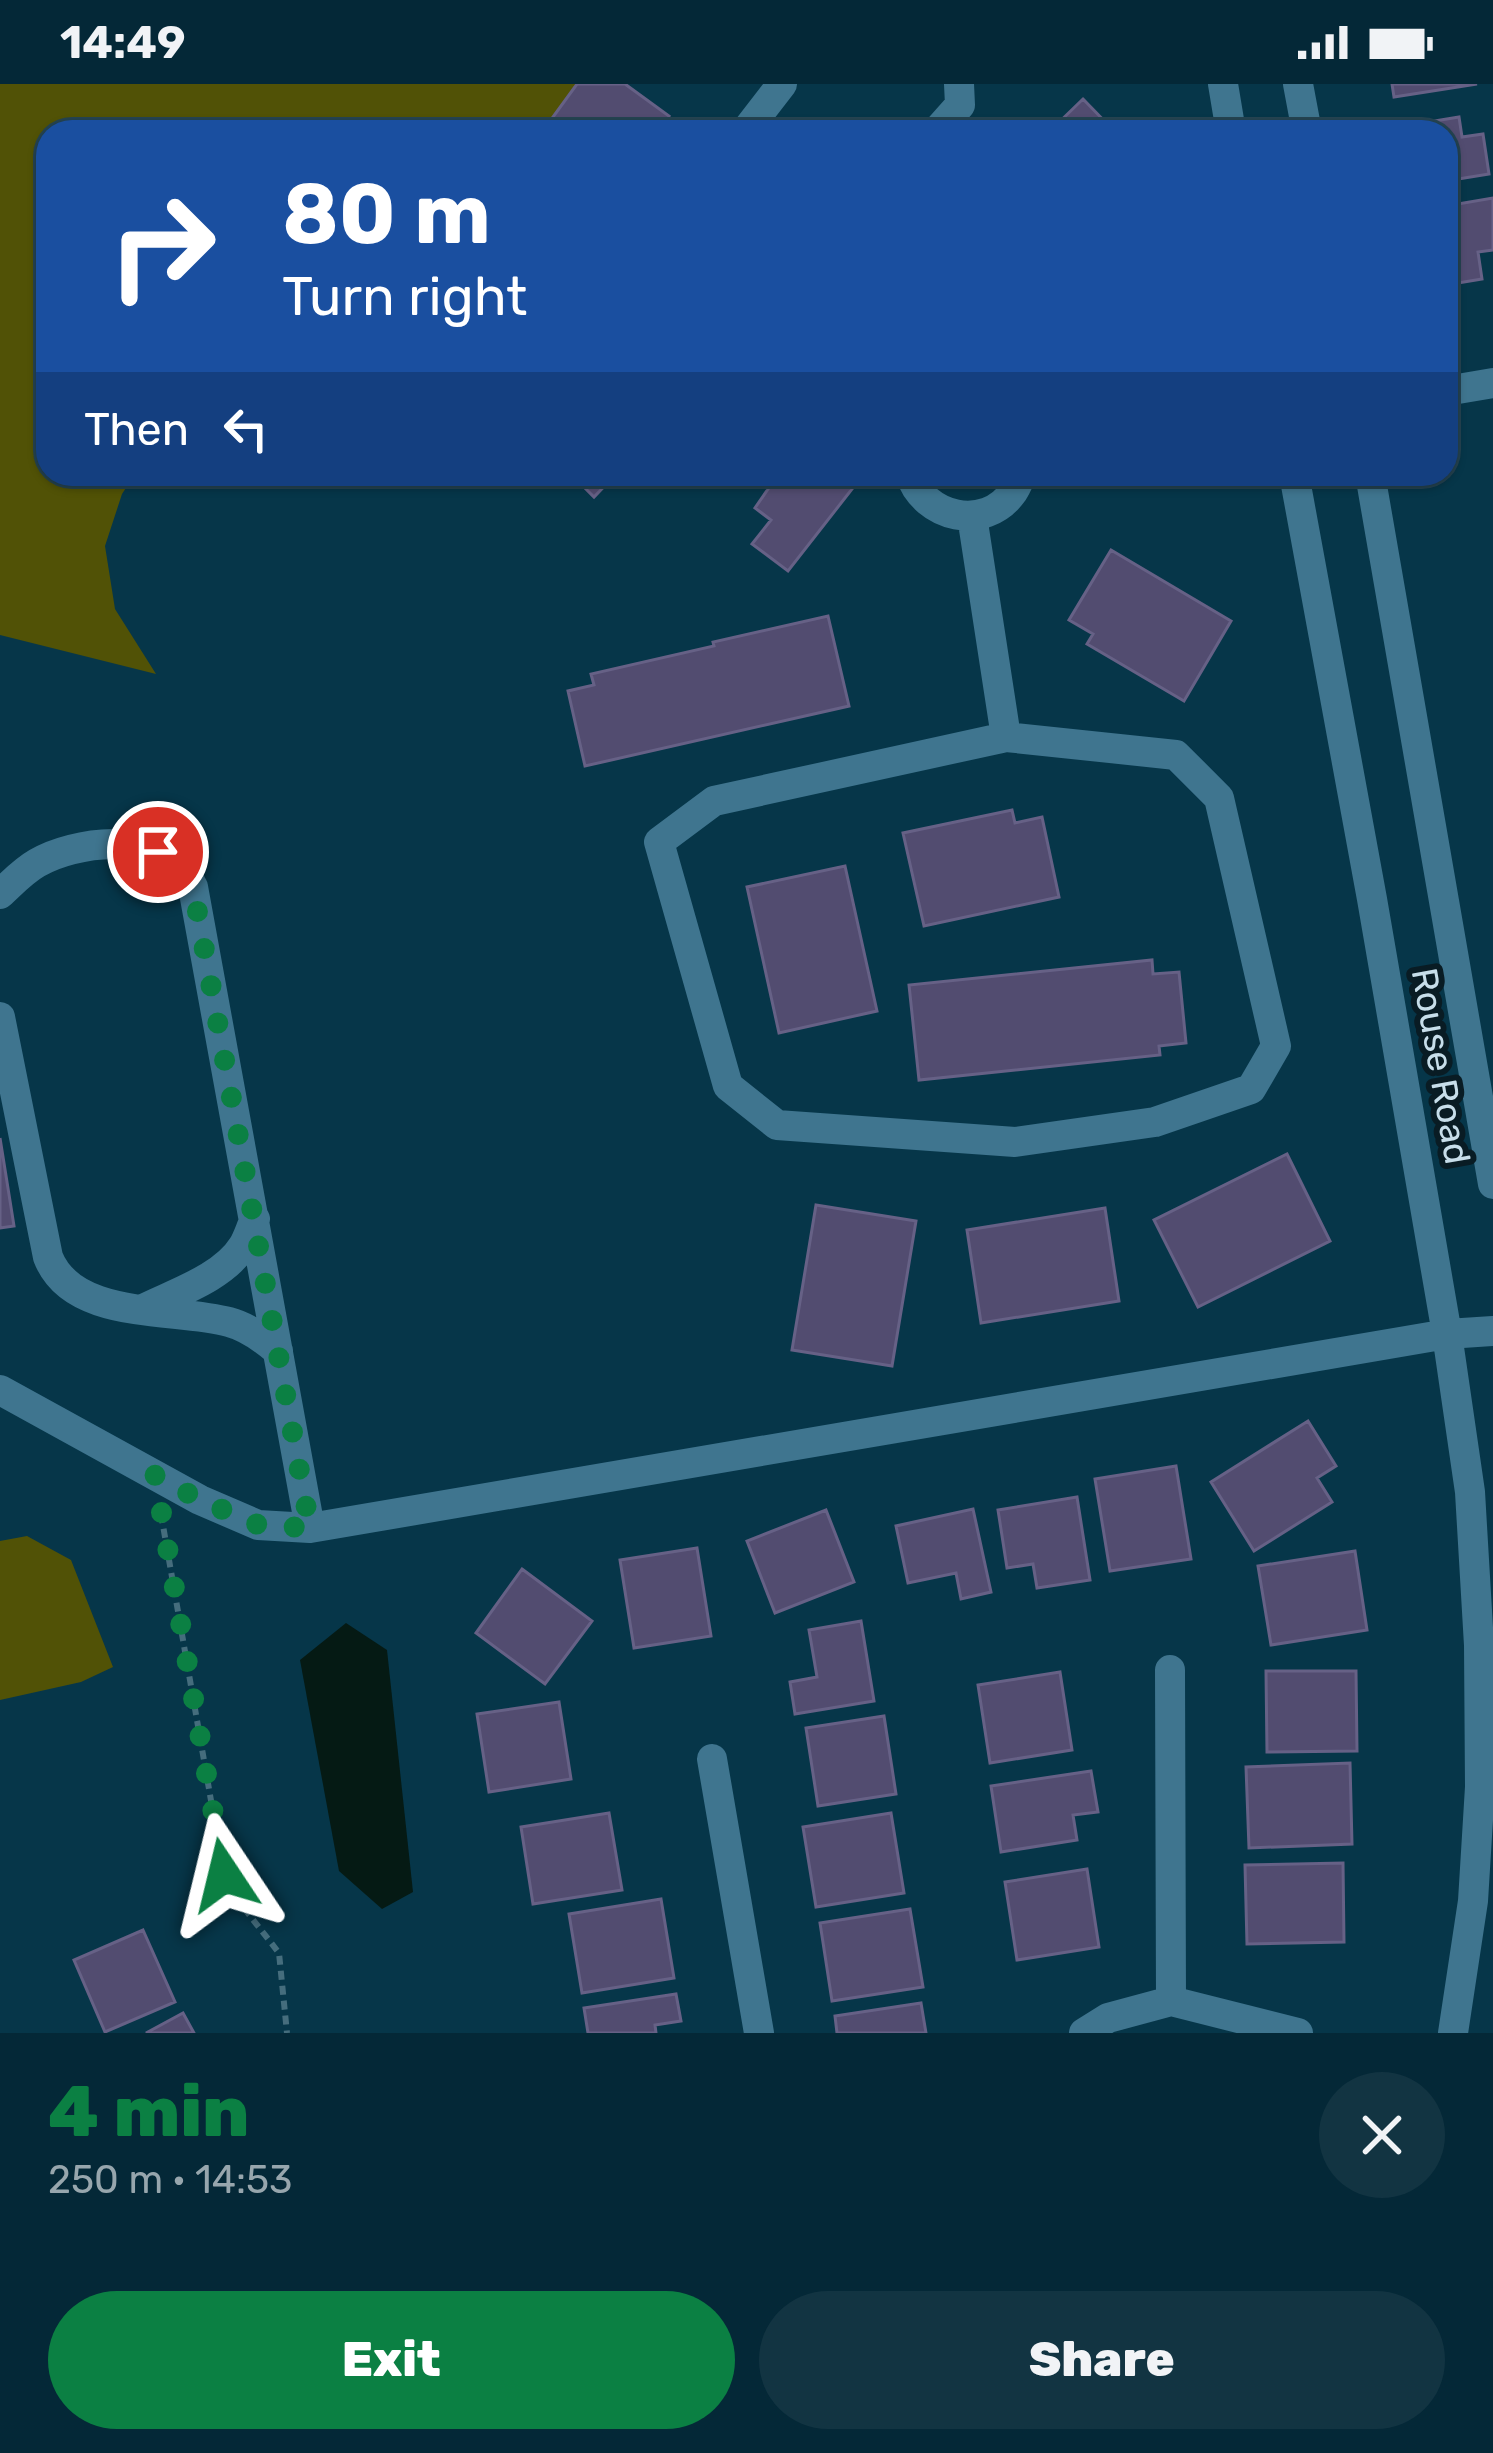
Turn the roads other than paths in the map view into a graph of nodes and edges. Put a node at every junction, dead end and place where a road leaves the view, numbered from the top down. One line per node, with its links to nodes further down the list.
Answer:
1 (782, 84): 5 (street)
2 (959, 84): 6 (street)
3 (1223, 84): 7 (street)
4 (1298, 84): 8 (street)
5 (754, 120)
6 (947, 120)
7 (1230, 120)
8 (1305, 120)
9 (1493, 383): 10 (street)
10 (1458, 389)
11 (914, 486): 15 (street)
12 (1016, 486): 15 (street)
13 (1296, 486): 23 (street, Rouse Road)
14 (1372, 486): 19 (street, Rouse Road)
15 (972, 516): 16 (street)
16 (1006, 737): 16 (street)
17 (0, 894): 20 (street)
18 (0, 1017): 21 (street)
19 (1493, 1184)
20 (255, 1219): 21 (street); 24 (street)
21 (143, 1309): 24 (street)
22 (1493, 1331): 23 (street)
23 (1447, 1334): 26 (street); 33 (street, Rouse Road)
24 (278, 1351): 26 (street)
25 (0, 1390): 26 (street)
26 (310, 1528)
27 (1170, 1670): 29 (street)
28 (712, 1759): 30 (street)
29 (1171, 2001): 31 (street); 32 (street)
30 (759, 2033)
31 (1084, 2033)
32 (1298, 2033)
33 (1453, 2033)

